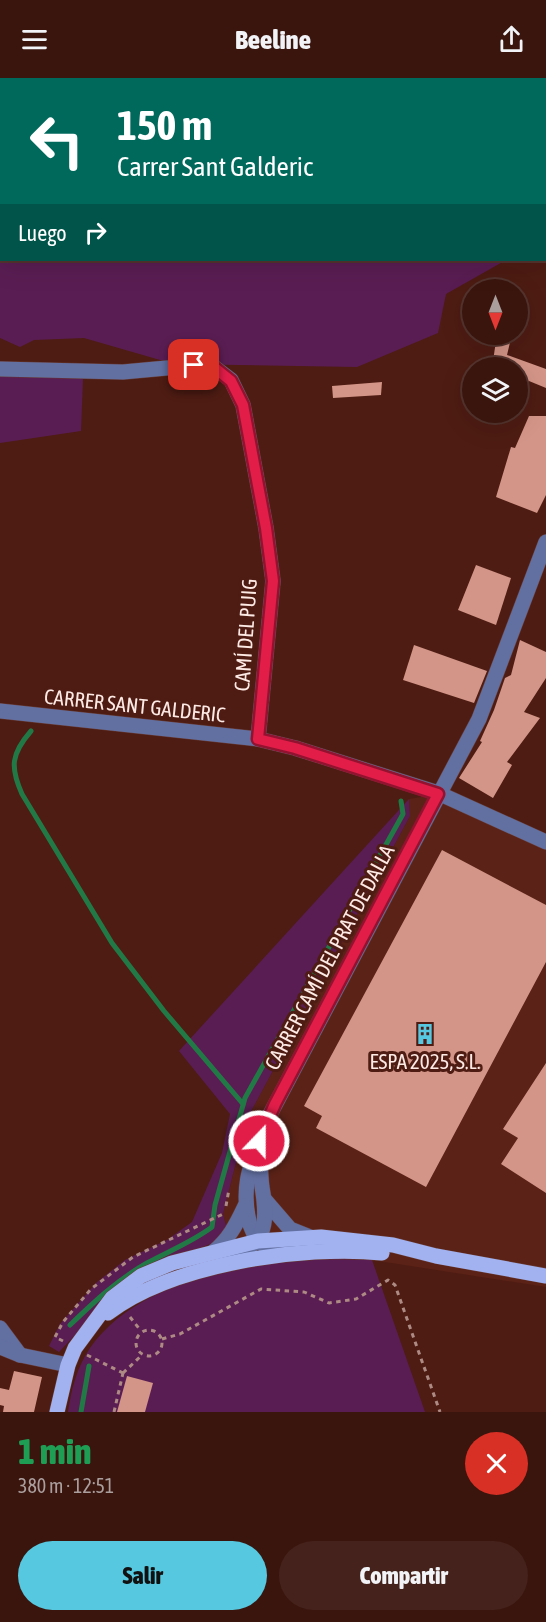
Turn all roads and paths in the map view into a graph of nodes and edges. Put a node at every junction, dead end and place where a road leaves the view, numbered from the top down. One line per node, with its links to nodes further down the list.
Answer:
1 (0, 369): 5 (street, CAMÍ DEL PUIG)
2 (546, 542): 3 (street, CARRER CAMÍ DEL PRAT DE DALLA)
3 (540, 581): 6 (street, CARRER CAMÍ DEL PRAT DE DALLA)
4 (0, 711): 5 (street, CARRER SANT GALDERIC)
5 (258, 739): 6 (street, CARRER SANT GALDERIC)
6 (438, 794): 7 (street, CARRER SANT GALDERIC); 8 (street, CARRER CAMÍ DEL PRAT DE DALLA)
7 (544, 837)
8 (259, 1141): 9 (street); 10 (street, CARRER CAMÍ DEL PRAT DE DALLA)
9 (266, 1200): 13 (street); 14 (street)
10 (245, 1206): 14 (street); 15 (street)
11 (220, 1215): 12 (path)
12 (203, 1223)
13 (310, 1237): 14 (main road); 17 (main road)
14 (258, 1241): 15 (main road); 16 (street); 19 (street)
15 (213, 1252): 20 (main road)
16 (338, 1252): 17 (main road); 19 (main road)
17 (436, 1256): 18 (main road)
18 (546, 1276)
19 (177, 1277): 20 (main road)
20 (91, 1326): 24 (main road)
21 (0, 1328): 25 (street)
22 (162, 1339): 26 (path); 26 (path); 31 (path)
23 (0, 1347): 25 (street)
24 (75, 1348): 27 (main road); 28 (path)
25 (20, 1355): 27 (street)
26 (142, 1355): 28 (path)
27 (68, 1365): 29 (main road)
28 (123, 1373): 30 (path)
29 (57, 1412)
30 (114, 1412)
31 (440, 1412)

